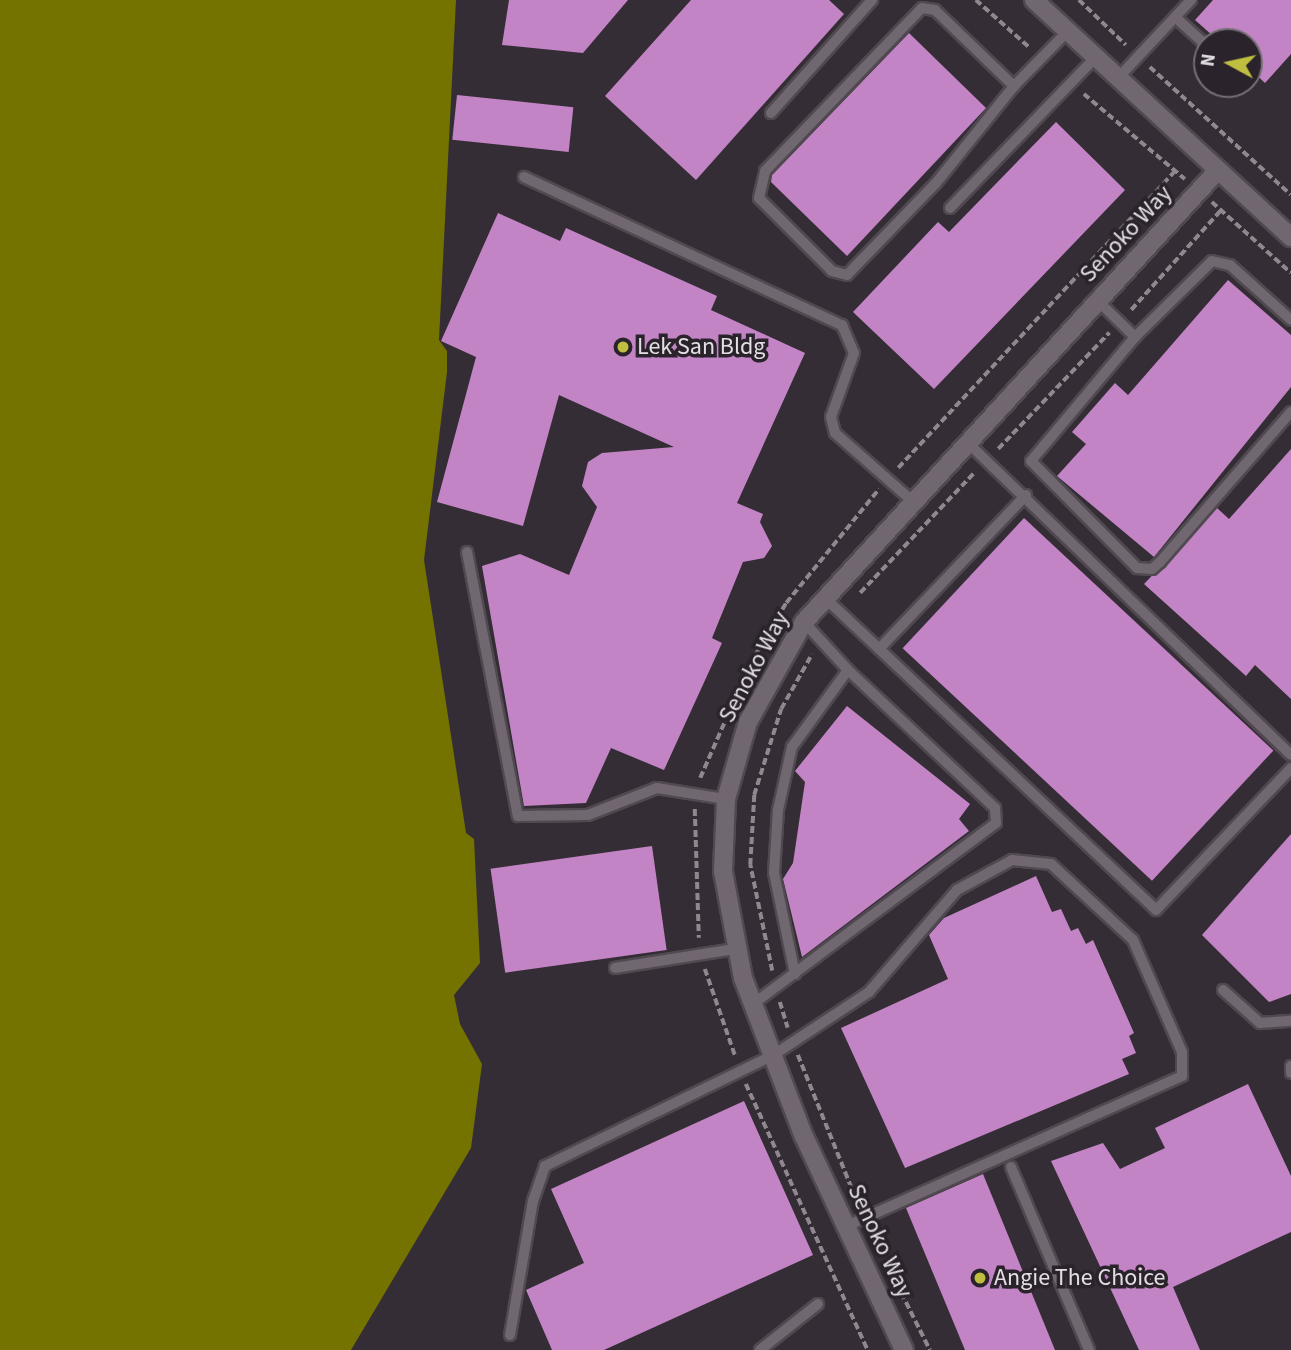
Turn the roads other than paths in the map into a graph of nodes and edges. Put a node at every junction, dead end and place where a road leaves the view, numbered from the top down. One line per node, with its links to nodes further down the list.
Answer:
1 (872, 0): 10 (lane)
2 (1034, 0): 5 (street)
3 (1191, 0): 4 (lane)
4 (1175, 17): 6 (lane); 8 (lane)
5 (1069, 31): 7 (street); 9 (lane)
6 (1193, 33)
7 (1096, 57): 8 (street); 13 (lane)
8 (1118, 78): 11 (street)
9 (1014, 86): 9 (lane)
10 (771, 113)
11 (1218, 170): 14 (street); 15 (street, Senoko Way)
12 (524, 177): 21 (lane)
13 (950, 208)
14 (1291, 237)
15 (1098, 301): 17 (lane); 19 (street, Senoko Way)
16 (1291, 320): 17 (lane)
17 (1135, 337): 18 (lane)
18 (1291, 412)
19 (967, 442): 20 (lane); 21 (street, Senoko Way)
20 (1027, 495): 25 (lane); 27 (lane)
21 (912, 501): 23 (street, Senoko Way)
22 (467, 552): 29 (lane)
23 (824, 597): 24 (street, Senoko Way); 25 (lane)
24 (804, 622): 26 (lane); 29 (street, Senoko Way)
25 (879, 649): 28 (lane)
26 (848, 670): 32 (lane); 32 (lane)
27 (1291, 755)
28 (1291, 768)
29 (726, 799): 30 (street, Senoko Way)
30 (735, 949): 31 (lane); 34 (street, Senoko Way)
31 (615, 968)
32 (795, 974): 34 (lane)
33 (1223, 990): 35 (lane)
34 (753, 1004): 36 (street, Senoko Way)
35 (1291, 1021)
36 (772, 1056): 40 (street, Senoko Way); 40 (lane); 42 (lane)
37 (1291, 1066): 38 (lane)
38 (1291, 1073)
39 (1012, 1167): 45 (lane)
40 (847, 1226): 44 (street, Senoko Way)
41 (818, 1304): 43 (lane)
42 (510, 1335)
43 (760, 1350)
44 (904, 1350)
45 (1089, 1350)

